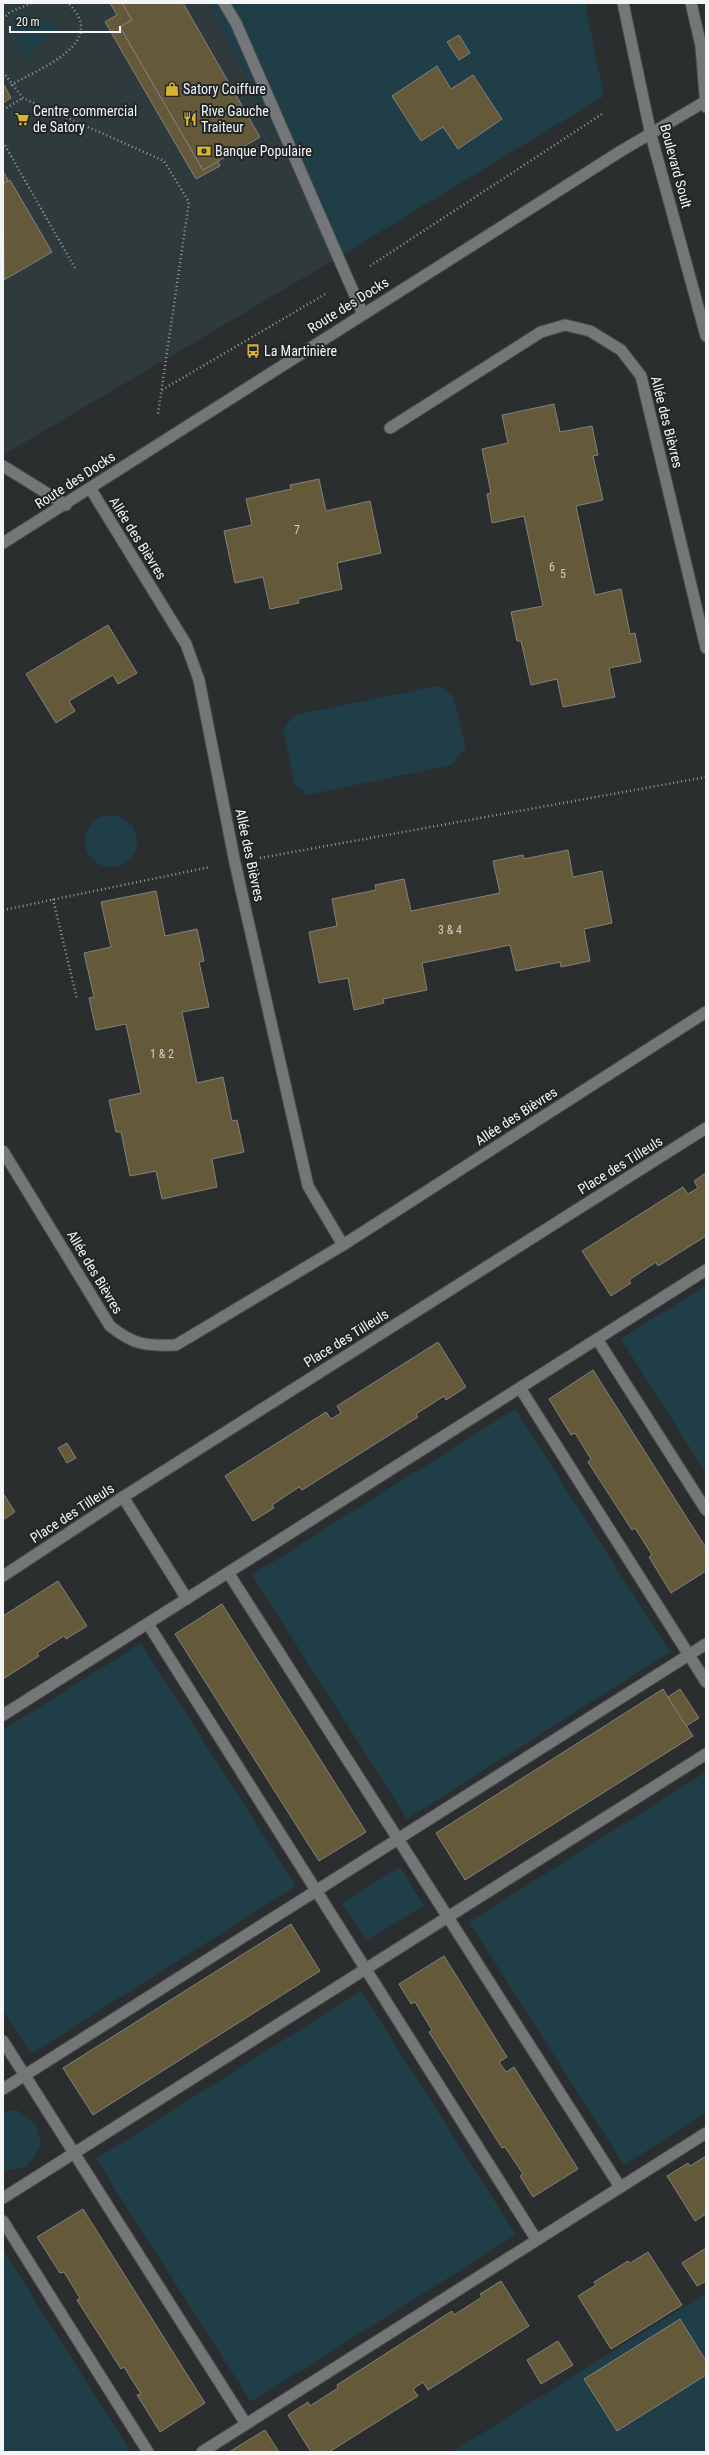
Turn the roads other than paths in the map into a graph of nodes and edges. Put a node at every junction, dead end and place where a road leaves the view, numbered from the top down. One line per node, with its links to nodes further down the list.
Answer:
1 (224, 3): 6 (street)
2 (623, 3): 5 (street, Boulevard Soult)
3 (691, 3): 4 (street)
4 (705, 104): 5 (street, Route des Docks)
5 (651, 135): 6 (street, Route des Docks); 7 (street, Boulevard Soult)
6 (363, 314): 10 (street, Route des Docks)
7 (706, 336)
8 (390, 428): 13 (street, Allée des Bièvres)
9 (3, 466): 11 (street)
10 (90, 488): 11 (street, Route des Docks); 17 (street, Allée des Bièvres)
11 (66, 504): 12 (street, Route des Docks)
12 (3, 543)
13 (706, 648)
14 (706, 1012): 17 (street, Allée des Bièvres)
15 (706, 1128): 21 (street, Place des Tilleuls)
16 (3, 1151): 17 (street, Allée des Bièvres)
17 (343, 1245)
18 (706, 1270): 19 (street)
19 (597, 1339): 20 (street); 22 (street)
20 (520, 1388): 23 (street); 28 (street)
21 (123, 1497): 24 (street, Place des Tilleuls); 25 (street)
22 (706, 1510)
23 (229, 1574): 25 (street); 32 (street)
24 (3, 1576)
25 (187, 1599): 26 (street)
26 (148, 1624): 30 (street); 33 (street)
27 (706, 1644): 28 (street)
28 (689, 1655): 29 (street); 32 (street)
29 (706, 1682)
30 (3, 1715)
31 (706, 1754): 34 (street)
32 (398, 1839): 33 (street); 34 (street)
33 (316, 1891): 35 (street); 37 (street)
34 (448, 1917): 35 (street); 41 (street)
35 (366, 1969): 40 (street); 44 (street)
36 (3, 2041): 37 (street)
37 (25, 2076): 38 (street); 40 (street)
38 (3, 2089)
39 (706, 2133): 41 (street)
40 (74, 2153): 42 (street); 45 (street)
41 (620, 2187): 44 (street)
42 (3, 2198)
43 (3, 2221): 46 (street)
44 (536, 2240): 45 (street)
45 (246, 2424): 47 (street)
46 (148, 2452)
47 (202, 2452)

